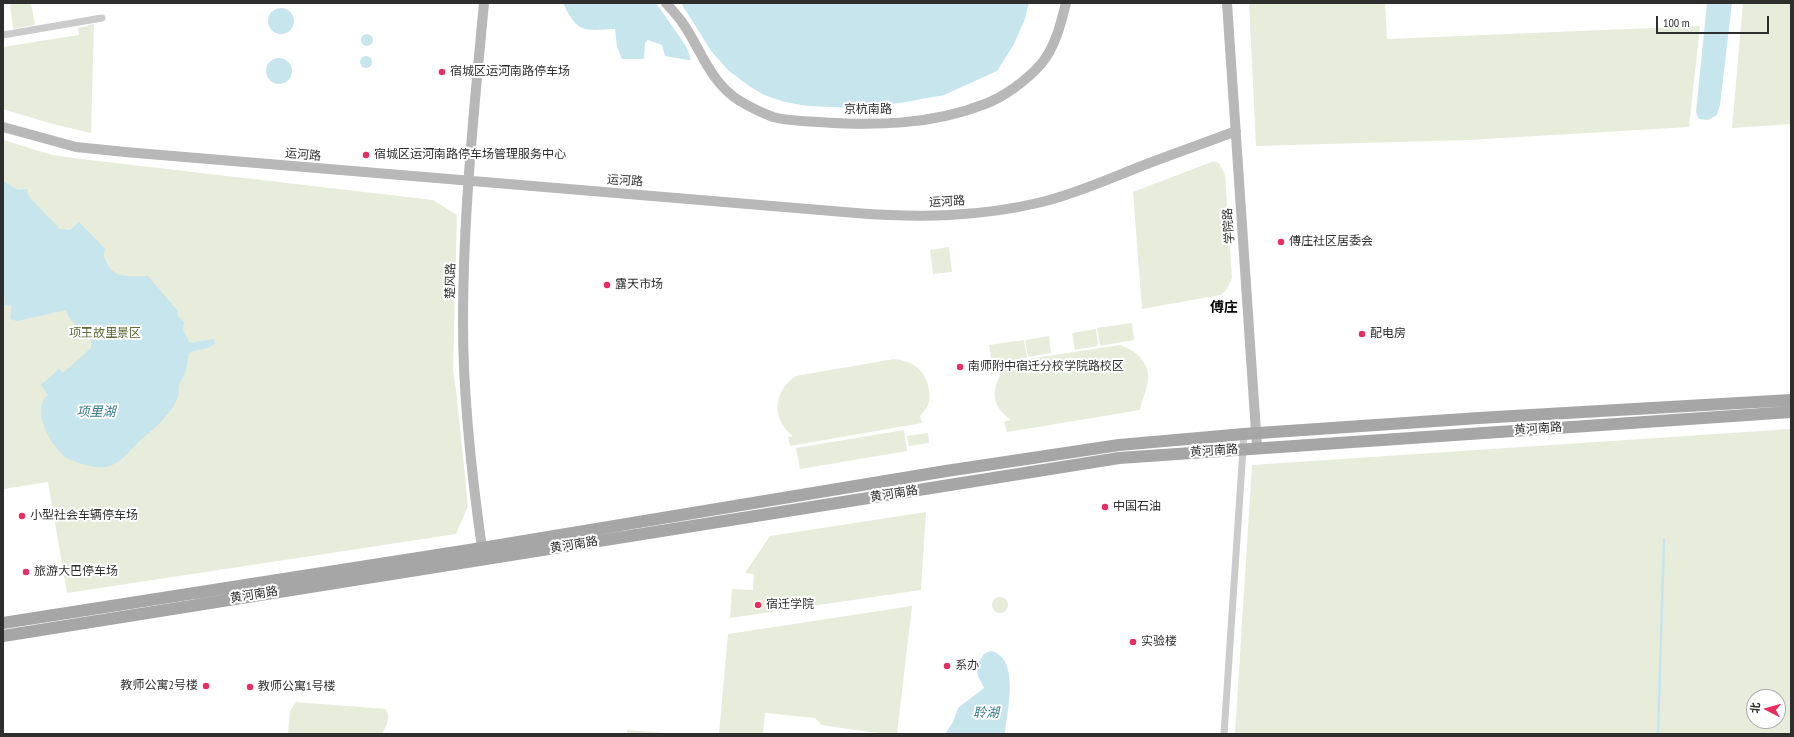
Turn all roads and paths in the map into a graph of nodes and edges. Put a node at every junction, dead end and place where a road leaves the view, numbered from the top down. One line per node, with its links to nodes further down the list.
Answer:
1 (484, 3): 9 (street, 楚风路)
2 (666, 3): 3 (street, 京杭南路)
3 (1066, 3)
4 (1227, 3): 8 (street, 学院路)
5 (102, 18): 6 (street)
6 (3, 35)
7 (3, 127): 9 (street, 运河路)
8 (1236, 131): 9 (street, 运河路); 12 (street, 学院路)
9 (468, 182): 15 (street, 楚风路)
10 (1791, 400): 12 (main road, 黄河南路)
11 (1791, 412): 14 (main road, 黄河南路)
12 (1250, 433): 13 (street); 14 (street, 学院路); 15 (main road, 黄河南路)
13 (1243, 448): 14 (main road, 黄河南路); 15 (main road, 黄河南路); 18 (street)
14 (1257, 448)
15 (482, 554): 16 (main road, 黄河南路); 17 (main road, 黄河南路)
16 (3, 623)
17 (3, 636)
18 (1224, 734)

